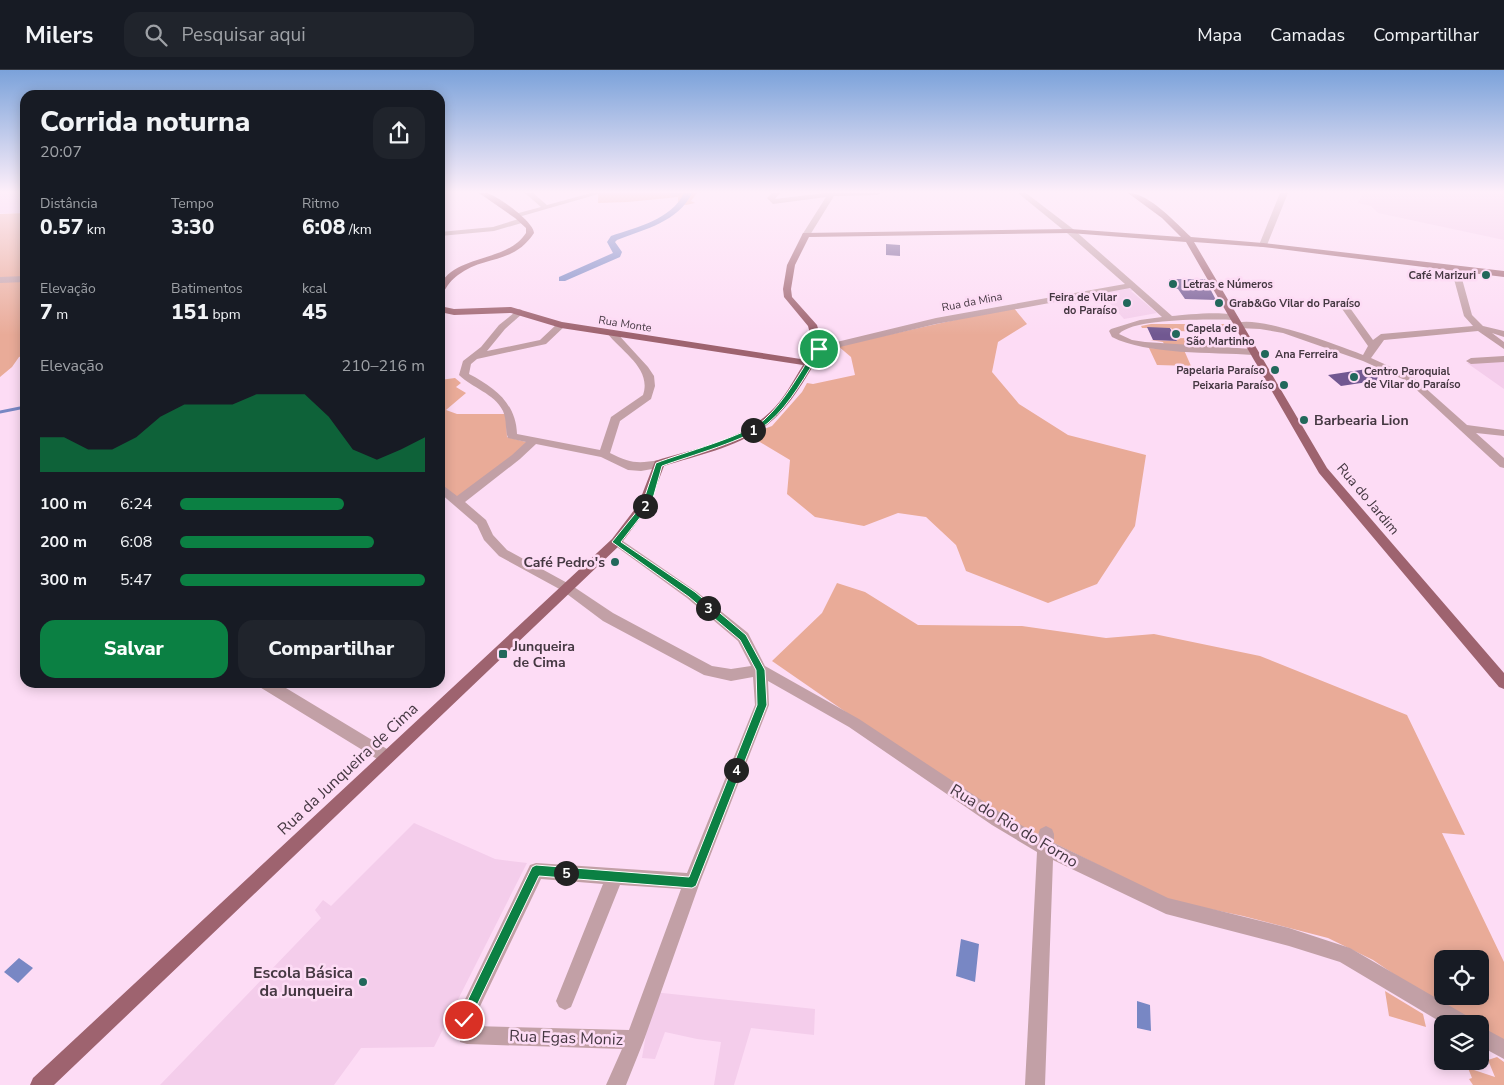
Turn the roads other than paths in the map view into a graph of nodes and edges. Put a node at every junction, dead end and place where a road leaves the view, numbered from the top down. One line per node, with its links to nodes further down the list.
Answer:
1 (523, 240): 14 (main road)
2 (803, 240): 27 (main road)
3 (1081, 240): 15 (street)
4 (1190, 240): 9 (main road, Rua do Jardim)
5 (1205, 240): 7 (main road)
6 (1265, 240): 8 (street)
7 (1226, 242): 8 (main road); 9 (main road)
8 (1263, 245): 10 (main road)
9 (1204, 252): 20 (main road, Rua do Jardim)
10 (1455, 268): 11 (main road); 22 (street)
11 (1504, 274)
12 (20, 279): 13 (street)
13 (0, 280)
14 (445, 283)
15 (1132, 285): 19 (street); 27 (street, Rua da Mina)
16 (1342, 303): 25 (street)
17 (445, 310): 18 (main road, Rua Monte)
18 (519, 312): 21 (main road, Rua Monte); 29 (street)
19 (1170, 319): 20 (street); 28 (street)
20 (1236, 321): 28 (main road, Rua do Jardim); 30 (street)
21 (561, 325): 23 (main road, Rua Monte); 29 (street)
22 (1479, 328): 24 (street); 25 (street); 26 (street)
23 (612, 333): 33 (main road, Rua Monte); 37 (street)
24 (1504, 334)
25 (1373, 346): 30 (street)
26 (1504, 346)
27 (819, 349): 33 (main road)
28 (1253, 352): 45 (main road, Rua do Jardim)
29 (477, 356): 36 (street)
30 (1366, 359): 34 (street)
31 (1504, 359): 32 (street)
32 (1471, 361)
33 (808, 363): 38 (main road)
34 (1465, 428): 35 (street); 39 (street)
35 (1504, 433)
36 (533, 441): 37 (street); 41 (street)
37 (604, 454): 38 (street)
38 (659, 464): 42 (main road, Rua da Junqueira de Cima)
39 (1504, 464)
40 (445, 492): 41 (street)
41 (458, 501): 43 (street)
42 (616, 542): 43 (main road, Rua da Junqueira de Cima); 44 (street)
43 (567, 588): 44 (street); 47 (main road, Rua da Junqueira de Cima)
44 (760, 670): 48 (street, Rua do Rio do Forno); 50 (street)
45 (1504, 683)
46 (273, 688): 47 (street)
47 (387, 757): 56 (main road, Rua da Junqueira de Cima)
48 (1046, 841): 52 (street, Rua do Rio do Forno); 58 (street)
49 (615, 876): 50 (street); 51 (street); 53 (street, Rua Egas Moniz)
50 (692, 882): 53 (street)
51 (565, 1001)
52 (1447, 1015)
53 (635, 1040): 57 (street)
54 (1489, 1041): 55 (street)
55 (1504, 1050)
56 (40, 1085)
57 (616, 1085)
58 (1035, 1085)

